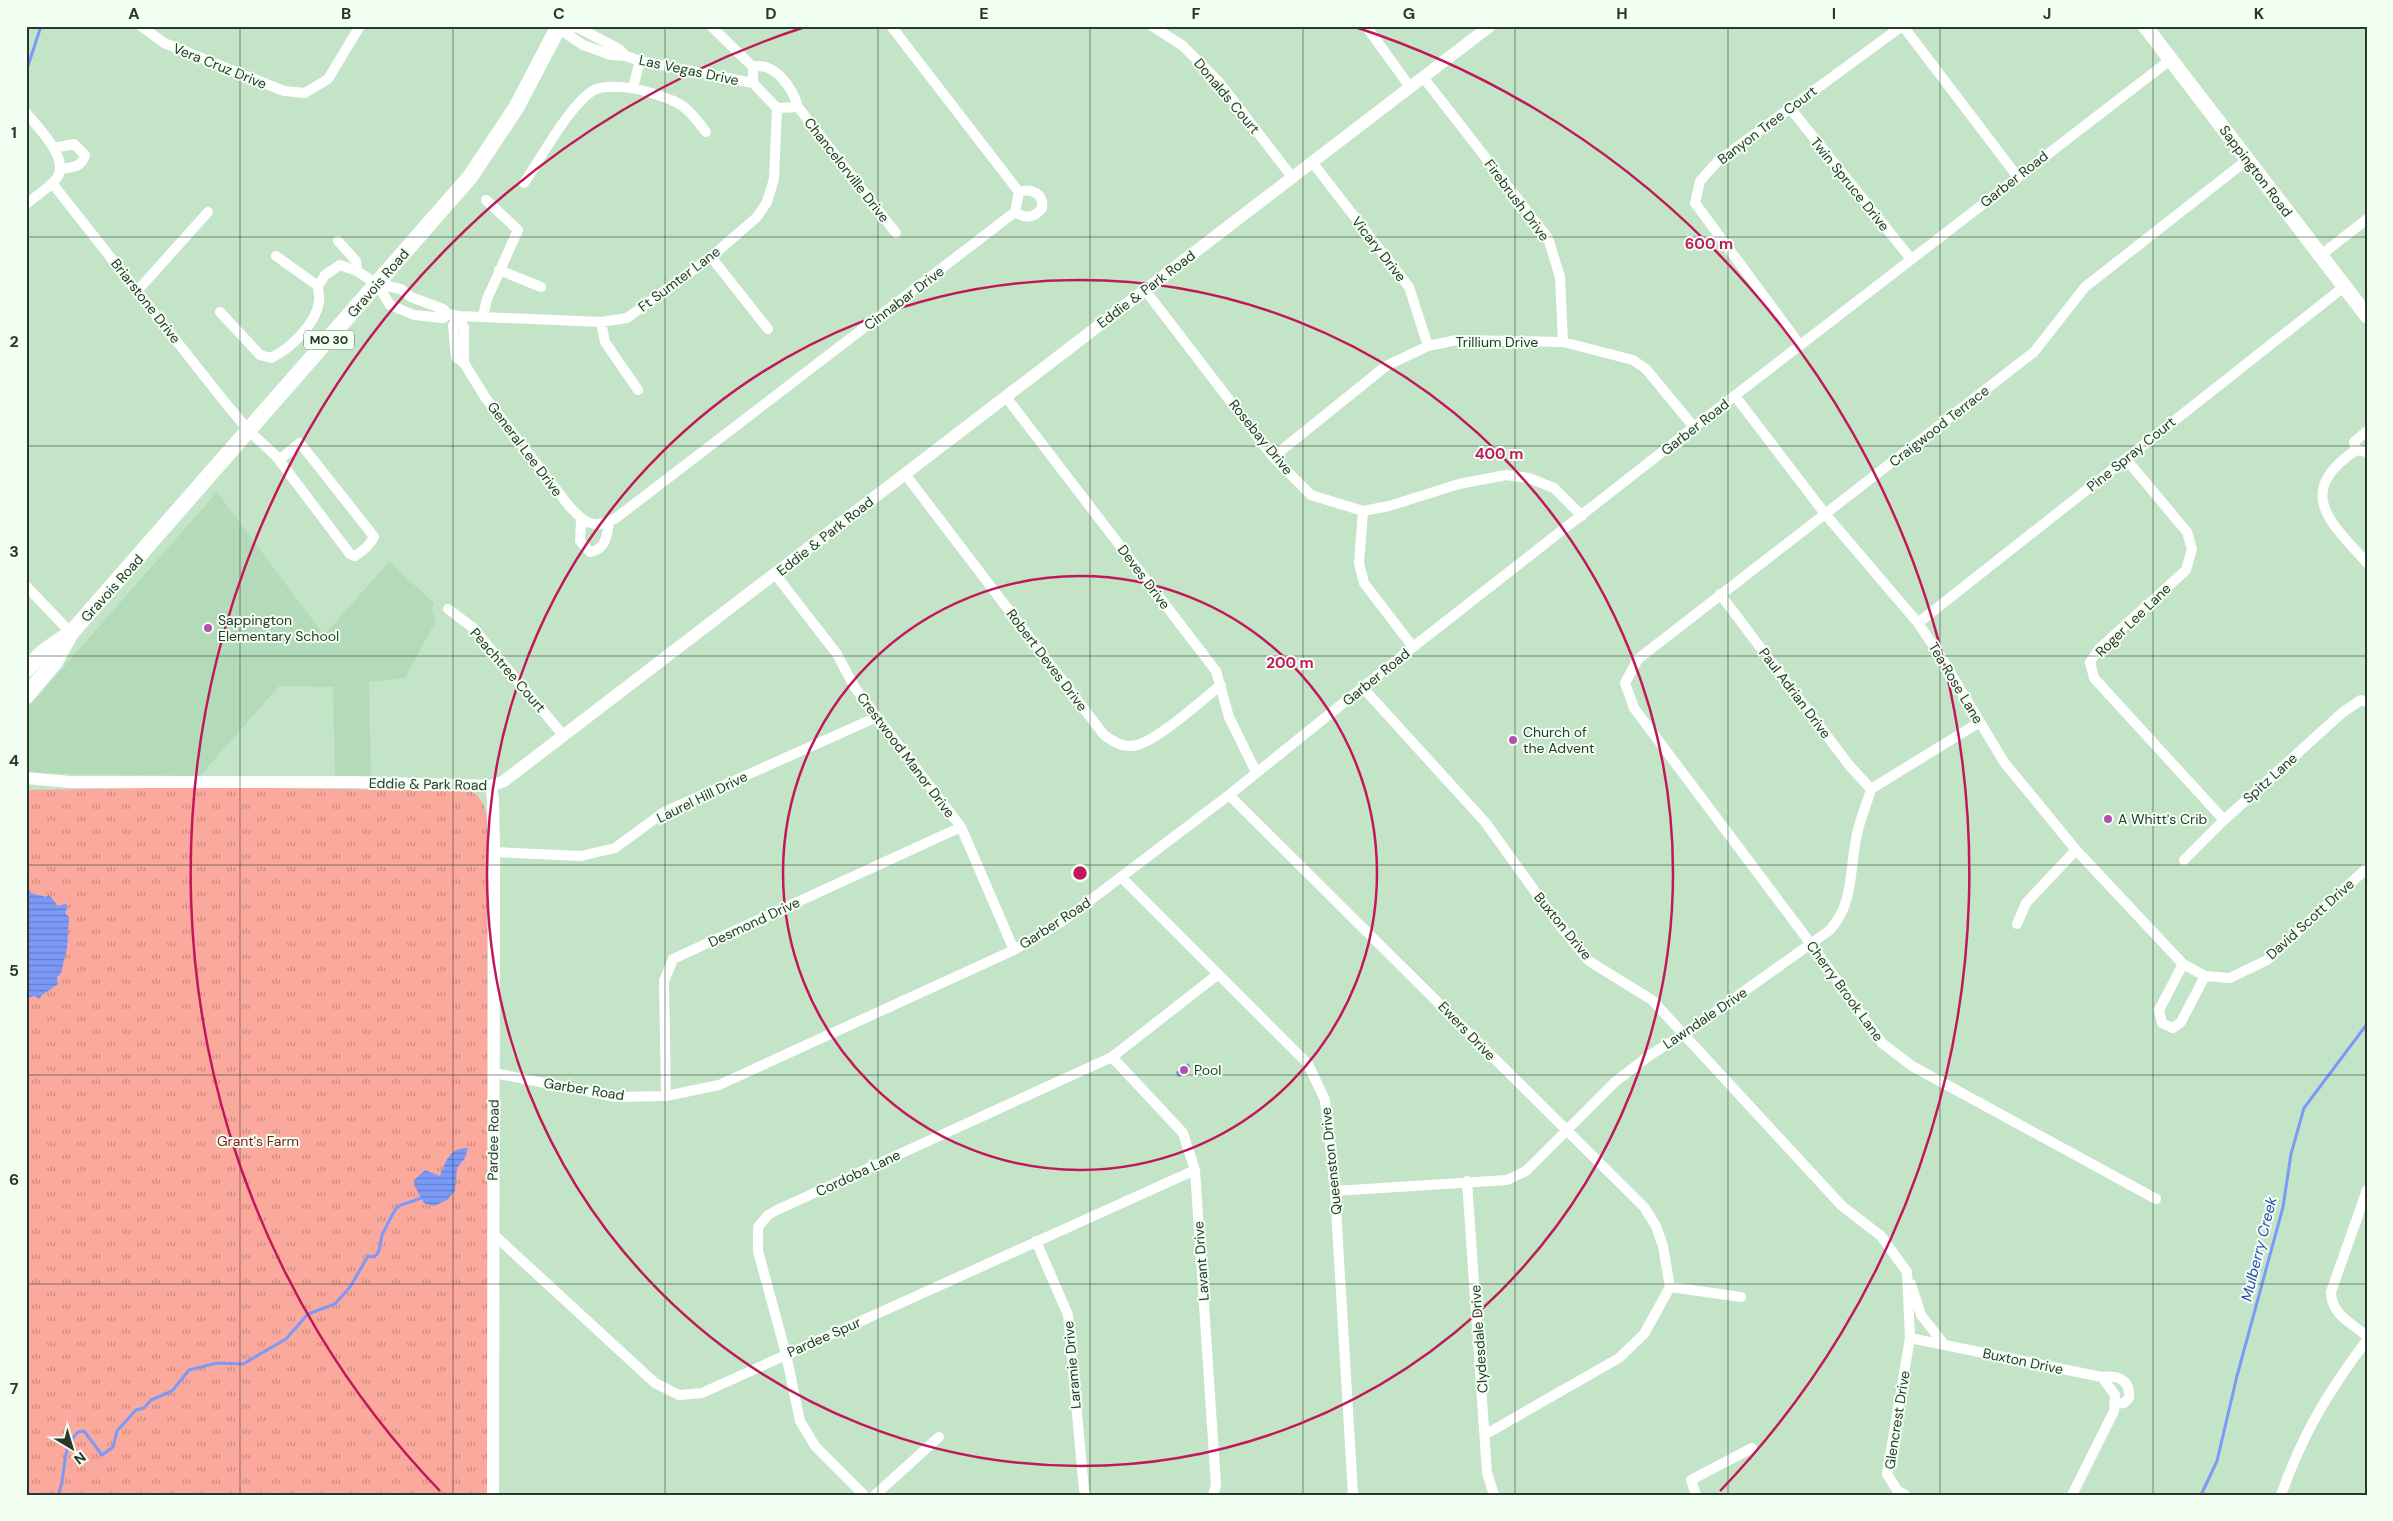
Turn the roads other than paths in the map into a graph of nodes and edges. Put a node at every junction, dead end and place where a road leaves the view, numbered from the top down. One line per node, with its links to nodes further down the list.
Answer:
1 (141, 26): 2 (street, Vera Cruz Drive)
2 (360, 26)
3 (711, 26): 13 (street, Chancelorville Drive)
4 (891, 26): 31 (street)
5 (1152, 26): 28 (street, Donalds Court)
6 (1366, 26): 17 (street)
7 (1490, 26): 14 (street, Eddie & Park Road)
8 (1902, 26): 20 (street, Banyon Tree Court); 27 (street)
9 (2145, 26): 11 (main road, Sappington Road)
10 (558, 27): 12 (street, Las Vegas Drive); 45 (main road, Gravois Road / MO 30)
11 (2170, 60): 24 (main road, Sappington Road); 27 (street, Garber Road)
12 (640, 61): 15 (street, Las Vegas Drive); 16 (street)
13 (753, 67): 15 (street); 18 (street, Chancelorville Drive)
14 (1423, 77): 17 (street, Eddie & Park Road); 57 (street, Firebrush Drive)
15 (753, 83): 19 (street)
16 (633, 87): 22 (street); 30 (street)
17 (1410, 87): 25 (street, Eddie & Park Road)
18 (798, 107): 19 (street, Chancelorville Drive); 37 (street, Chancelorville Drive)
19 (778, 108): 41 (street, Ft Sumter Lane)
20 (1790, 108): 42 (street, Twin Spruce Drive); 58 (street, Banyon Tree Court)
21 (26, 113): 23 (street)
22 (706, 132)
23 (54, 148): 26 (street); 26 (street)
24 (2247, 160): 39 (main road, Sappington Road); 73 (street, Craigwood Terrace)
25 (1312, 162): 28 (street, Eddie & Park Road); 59 (street, Vicary Drive)
26 (60, 169): 29 (street)
27 (2017, 176): 42 (street, Garber Road)
28 (1292, 177): 50 (street, Eddie & Park Road)
29 (52, 183): 33 (street); 49 (street, Briarstone Drive)
30 (524, 183)
31 (1019, 192): 35 (street); 35 (street)
32 (486, 200): 43 (street)
33 (26, 204)
34 (208, 212): 49 (street)
35 (1015, 212): 76 (street, Cinnabar Drive)
36 (2367, 220): 39 (street)
37 (896, 233)
38 (338, 240): 44 (street)
39 (2320, 255): 47 (main road, Sappington Road)
40 (276, 256): 46 (street)
41 (711, 256): 55 (street, Ft Sumter Lane); 56 (street)
42 (1910, 259): 58 (street, Garber Road)
43 (499, 270): 48 (street); 53 (street)
44 (357, 271): 45 (street); 46 (street)
45 (377, 284): 52 (street, Ft Sumter Lane); 52 (street, Ft Sumter Lane); 64 (main road, Gravois Road / MO 30)
46 (318, 286): 51 (street)
47 (2345, 286): 54 (main road, Sappington Road); 69 (street, Pine Spray Court)
48 (541, 287)
49 (138, 290): 64 (street, Briarstone Drive)
50 (1146, 290): 62 (street, Eddie & Park Road); 68 (street, Rosebay Drive)
51 (220, 312)
52 (453, 315): 53 (street, Ft Sumter Lane); 75 (street, General Lee Drive)
53 (483, 316): 55 (street, Ft Sumter Lane)
54 (2367, 316)
55 (601, 322): 60 (street)
56 (768, 328)
57 (1563, 342): 59 (street, Trillium Drive); 63 (street, Trillium Drive)
58 (1800, 345): 61 (street, Garber Road)
59 (1428, 346): 68 (street, Trillium Drive)
60 (638, 390)
61 (1735, 396): 63 (street, Garber Road); 73 (street, Tea Rose Lane)
62 (1006, 397): 71 (street, Eddie & Park Road); 87 (street, Deves Drive)
63 (1694, 427): 74 (street, Garber Road)
64 (249, 431): 70 (street, Briarstone Drive); 83 (main road, Gravois Road / MO 30)
65 (2367, 431): 66 (street)
66 (2356, 450): 67 (street); 77 (street)
67 (2367, 452)
68 (1274, 456): 72 (street, Rosebay Drive)
69 (2126, 459): 82 (street, Pine Spray Court); 101 (street, Roger Lee Lane)
70 (279, 460): 70 (street, Briarstone Drive)
71 (905, 474): 78 (street, Eddie & Park Road); 87 (street, Robert Deves Drive)
72 (1363, 511): 74 (street, Rosebay Drive); 84 (street)
73 (1826, 515): 80 (street, Craigwood Terrace); 82 (street, Tea Rose Lane)
74 (1582, 516): 84 (street, Garber Road)
75 (581, 520): 76 (street, Cinnabar Drive); 76 (street)
76 (609, 522)
77 (2367, 563)
78 (775, 574): 91 (street, Crestwood Manor Drive); 93 (street, Eddie & Park Road)
79 (26, 586): 83 (street)
80 (1720, 594): 86 (street, Craigwood Terrace); 99 (street, Paul Adrian Drive)
81 (448, 609): 93 (street, Peachtree Court)
82 (1918, 623): 92 (street, Tea Rose Lane)
83 (71, 633): 85 (main road, Gravois Road / MO 30); 89 (main road, Gravois Road / MO 30)
84 (1413, 647): 88 (street, Garber Road)
85 (26, 670)
86 (1625, 683): 109 (street, Cherry Brook Lane)
87 (1221, 685): 94 (street, Deves Drive)
88 (1364, 688): 94 (street, Garber Road); 115 (street, Buxton Drive)
89 (26, 696)
90 (2364, 701): 101 (street, Spitz Lane)
91 (877, 717): 102 (street, Crestwood Manor Drive); 104 (street, Laurel Hill Drive)
92 (1980, 722): 99 (street); 103 (street, Tea Rose Lane)
93 (564, 736): 98 (street, Eddie & Park Road)
94 (1256, 772): 100 (street, Garber Road)
95 (26, 778): 96 (street, Eddie & Park Road)
96 (70, 782): 97 (street, Eddie & Park Road); 98 (street, Eddie & Park Road)
97 (26, 786)
98 (491, 786): 104 (street, Pardee Road)
99 (1871, 789): 109 (street, Lawndale Drive)
100 (1229, 795): 107 (street, Garber Road); 119 (street, Ewers Drive)
101 (2224, 820): 105 (street, Spitz Lane)
102 (961, 827): 110 (street, Crestwood Manor Drive); 118 (street, Desmond Drive)
103 (2076, 850): 108 (street); 111 (street, Tea Rose Lane)
104 (494, 852): 117 (street, Pardee Road)
105 (2184, 860)
106 (2367, 868): 114 (street, David Scott Drive)
107 (1122, 878): 110 (street, Garber Road); 113 (street, Queenston Drive)
108 (2017, 924)
109 (1811, 944): 115 (street, Lawndale Drive); 124 (street, Cherry Brook Lane)
110 (1014, 950): 118 (street, Garber Road)
111 (2183, 964): 112 (street, Tea Rose Lane); 114 (street)
112 (2195, 972): 114 (street, David Scott Drive)
113 (1217, 975): 116 (street, Cordoba Lane); 123 (street, Queenston Drive)
114 (2205, 976)
115 (1684, 1034): 119 (street, Lawndale Drive); 127 (street, Buxton Drive)
116 (1112, 1057): 120 (street, Lavant Drive); 133 (street, Cordoba Lane)
117 (494, 1073): 118 (street, Garber Road); 125 (street, Pardee Road)
118 (666, 1096)
119 (1567, 1131): 121 (street, Lawndale Drive); 128 (street, Ewers Drive)
120 (1195, 1170): 126 (street, Pardee Spur); 143 (street, Lavant Drive)
121 (1467, 1181): 123 (street, Lawndale Drive); 136 (street, Clydesdale Drive)
122 (2367, 1190): 131 (street)
123 (1335, 1191): 144 (street, Queenston Drive)
124 (2156, 1199)
125 (492, 1232): 133 (street, Pardee Spur); 139 (street, Pardee Road)
126 (1036, 1241): 133 (street, Pardee Spur); 142 (street, Laramie Drive)
127 (1907, 1272): 130 (street); 132 (street, Buxton Drive)
128 (1670, 1287): 129 (street); 136 (street)
129 (1741, 1297)
130 (1910, 1338): 132 (street, Buxton Drive); 147 (street, Glencrest Drive)
131 (2367, 1338): 149 (street)
132 (1944, 1344): 134 (street, Buxton Drive)
133 (786, 1354): 140 (street, Cordoba Lane)
134 (2102, 1377): 135 (street); 135 (street, Buxton Drive)
135 (2115, 1404): 148 (street, Buxton Drive)
136 (1486, 1434): 145 (street, Clydesdale Drive)
137 (939, 1437): 141 (street)
138 (1752, 1448): 146 (street)
139 (493, 1495)
140 (864, 1495)
141 (875, 1495)
142 (1086, 1495)
143 (1213, 1495)
144 (1353, 1495)
145 (1494, 1495)
146 (1696, 1495)
147 (1905, 1495)
148 (2072, 1495)
149 (2281, 1495)

